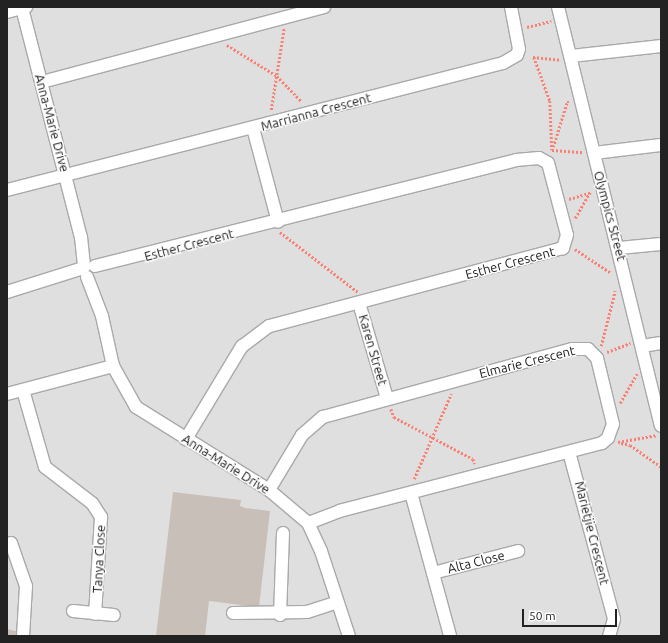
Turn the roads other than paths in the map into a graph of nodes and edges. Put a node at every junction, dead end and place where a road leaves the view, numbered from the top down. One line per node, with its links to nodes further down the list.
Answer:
1 (324, 7): 6 (street)
2 (511, 7): 10 (street, Marrianna Crescent)
3 (558, 7): 8 (street, Olympics Street)
4 (24, 8): 5 (street); 9 (street, Anna-Marie Drive)
5 (7, 12)
6 (280, 13): 9 (street)
7 (661, 46): 8 (street)
8 (571, 56): 12 (street, Olympics Street)
9 (42, 82): 13 (street, Anna-Marie Drive)
10 (253, 128): 13 (street, Marrianna Crescent); 15 (street)
11 (661, 145): 12 (street)
12 (594, 153): 17 (street, Olympics Street)
13 (66, 176): 14 (street, Marrianna Crescent); 18 (street, Anna-Marie Drive)
14 (7, 190)
15 (278, 222): 18 (street, Esther Crescent); 20 (street, Esther Crescent)
16 (661, 244): 17 (street)
17 (619, 248): 22 (street, Olympics Street)
18 (90, 271): 19 (street, Esther Crescent); 23 (street, Anna-Marie Drive)
19 (7, 292)
20 (359, 303): 26 (street, Karen Street); 28 (street, Esther Crescent)
21 (661, 343): 22 (street)
22 (642, 346): 27 (street, Olympics Street)
23 (113, 366): 24 (street); 28 (street, Anna-Marie Drive)
24 (23, 390): 25 (street); 40 (street, Tanya Close)
25 (7, 394)
26 (387, 398): 29 (street, Elmarie Crescent); 30 (street, Elmarie Crescent)
27 (661, 425)
28 (186, 439): 30 (street, Anna-Marie Drive)
29 (569, 452): 31 (street); 46 (street, Marietjie Crescent)
30 (268, 490): 32 (street, Anna-Marie Drive)
31 (413, 492): 32 (street); 36 (street)
32 (308, 523): 37 (street, Anna-Marie Drive)
33 (283, 533): 42 (street)
34 (11, 543): 43 (street)
35 (518, 551): 36 (street, Alta Close)
36 (433, 573): 45 (street)
37 (337, 602): 42 (street); 44 (street, Anna-Marie Drive)
38 (73, 612): 40 (street)
39 (233, 613): 42 (street)
40 (95, 614): 41 (street)
41 (114, 615)
42 (280, 615)
43 (23, 636)
44 (349, 636)
45 (450, 636)
46 (609, 636)

